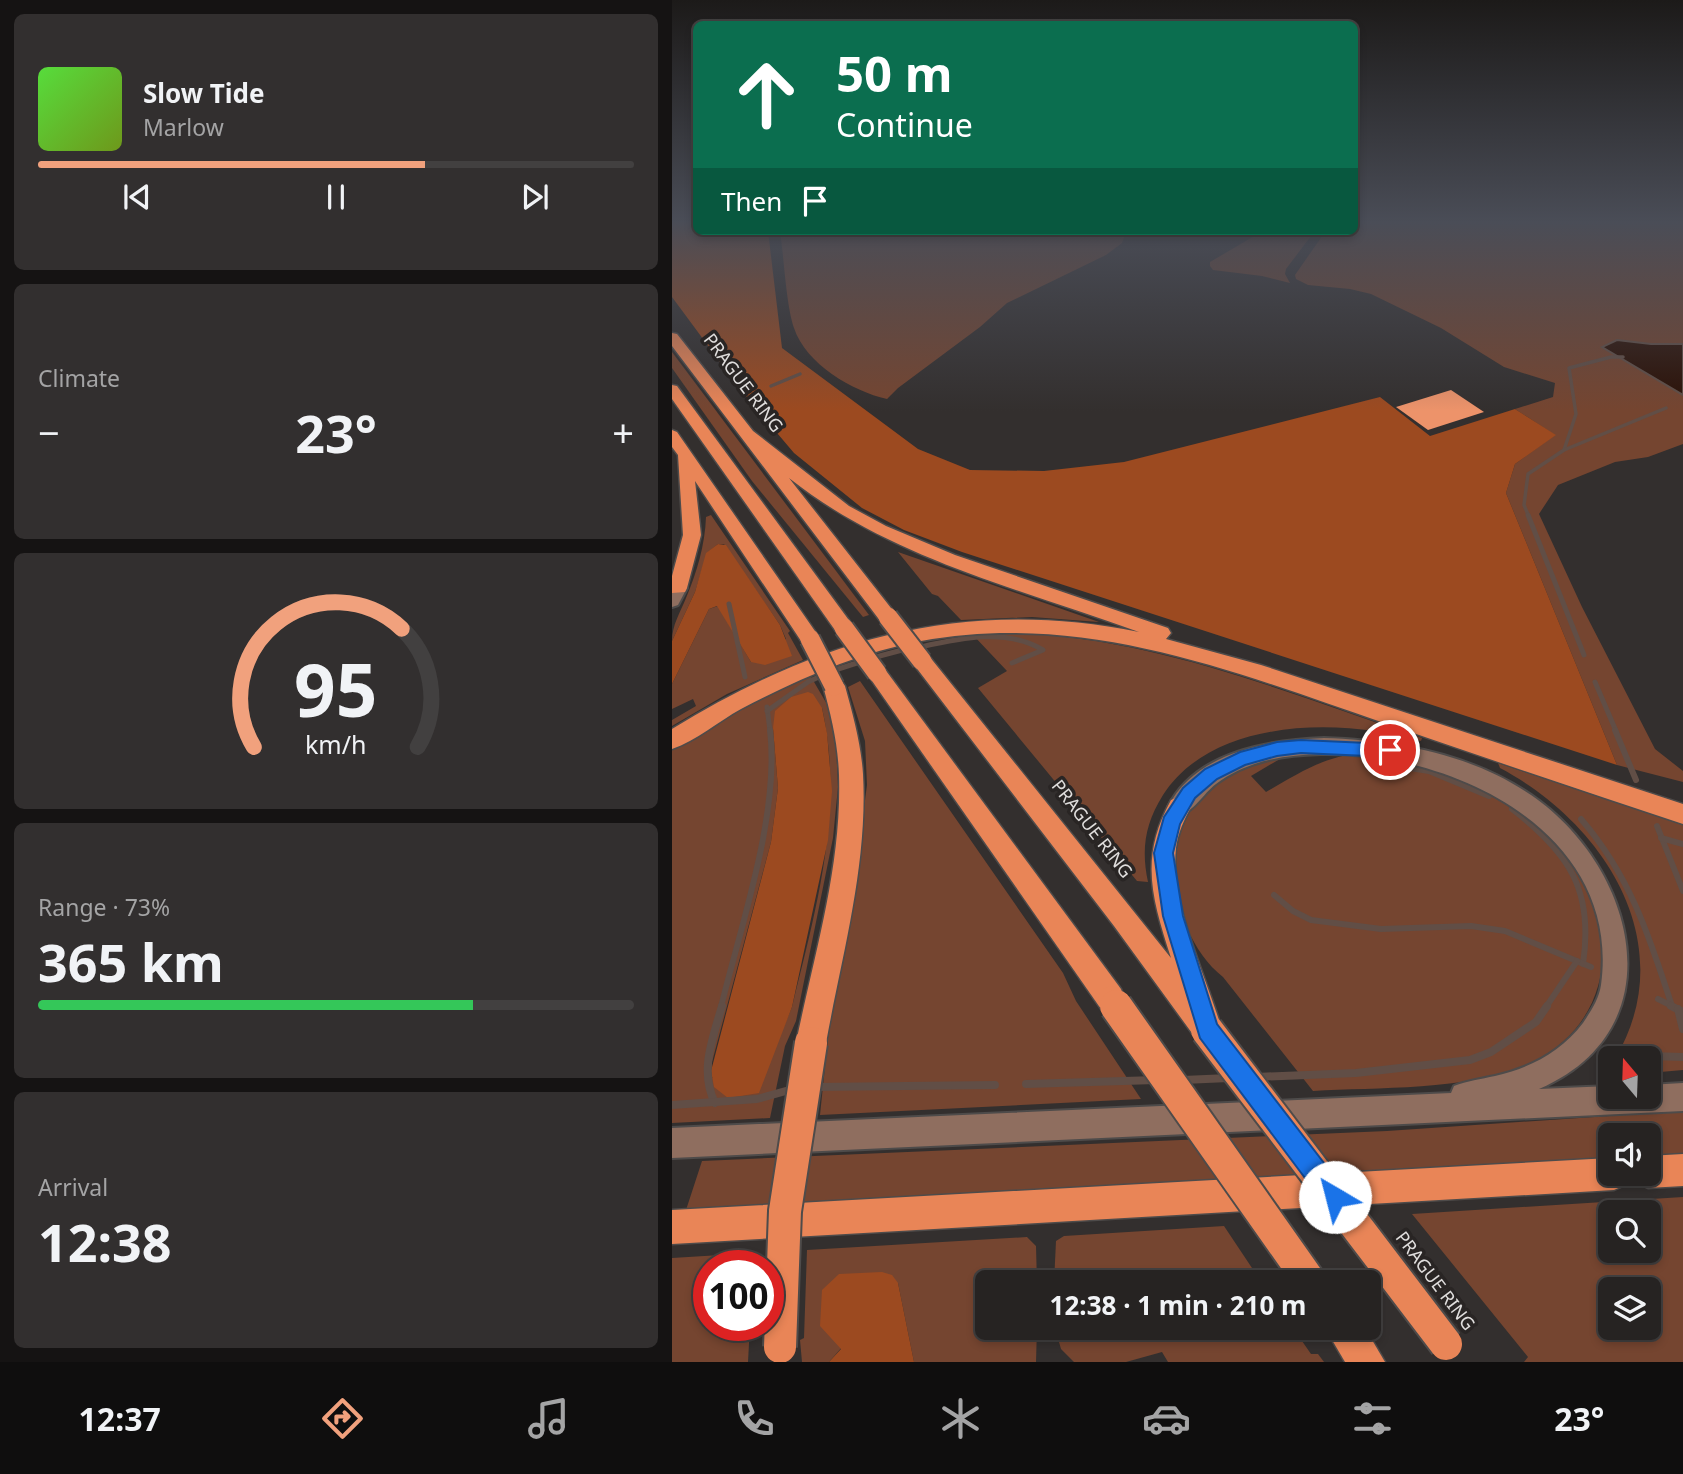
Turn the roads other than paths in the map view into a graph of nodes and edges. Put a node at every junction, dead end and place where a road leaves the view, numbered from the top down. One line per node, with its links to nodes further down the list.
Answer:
1 (672, 337): 3 (highway, PRAGUE RING)
2 (672, 389): 19 (highway, bridge)
3 (742, 430): 7 (highway); 11 (highway, PRAGUE RING, bridge)
4 (672, 435): 5 (highway)
5 (683, 452): 6 (highway); 21 (highway, bridge)
6 (675, 595)
7 (1301, 686): 8 (highway); 10 (highway)
8 (672, 740)
9 (1179, 807): 11 (highway); 13 (main road)
10 (1683, 814)
11 (1189, 995): 20 (highway, PRAGUE RING, bridge)
12 (1683, 1097): 13 (main road)
13 (1387, 1109): 14 (main road)
14 (672, 1143)
15 (1683, 1170): 16 (highway)
16 (1661, 1171)
17 (1598, 1175): 18 (highway)
18 (672, 1227)
19 (1302, 1270)
20 (1453, 1353)
21 (780, 1354)

